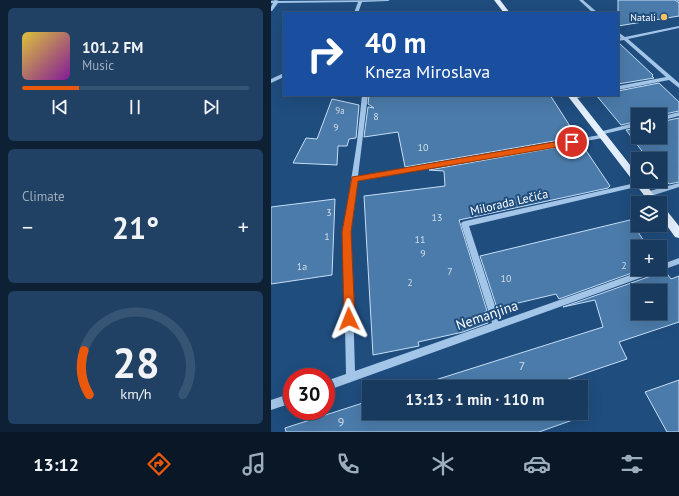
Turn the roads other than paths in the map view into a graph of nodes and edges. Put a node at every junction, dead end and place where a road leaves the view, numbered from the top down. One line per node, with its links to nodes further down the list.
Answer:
1 (361, 0): 2 (street); 6 (street); 8 (street)
2 (388, 0)
3 (497, 0): 9 (main road)
4 (581, 0): 10 (street)
5 (271, 2): 6 (street)
6 (277, 2): 7 (street)
7 (271, 10)
8 (356, 12)
9 (506, 12)
10 (595, 12)
11 (679, 27): 13 (street)
12 (619, 34): 13 (street)
13 (625, 39): 14 (street); 16 (street)
14 (619, 40)
15 (283, 75): 17 (street)
16 (669, 78): 18 (street); 19 (street)
17 (271, 81)
18 (679, 86)
19 (619, 88)
20 (365, 96): 27 (street)
21 (572, 96): 25 (main road)
22 (679, 114): 23 (street)
23 (667, 117)
24 (631, 126): 25 (street)
25 (602, 135): 26 (main road); 27 (street)
26 (631, 172)
27 (355, 179): 38 (street)
28 (679, 185): 31 (street)
29 (631, 186): 37 (street, Milorada Lečića)
30 (643, 188): 31 (main road)
31 (648, 194)
32 (667, 218): 33 (main road)
33 (679, 234)
34 (679, 261): 35 (street, Nemanjina)
35 (667, 265)
36 (637, 276): 37 (street, Nemanjina)
37 (497, 326): 38 (street, Nemanjina)
38 (351, 377): 39 (street, Nemanjina)
39 (335, 383)
40 (283, 401): 41 (street)
41 (271, 405)

